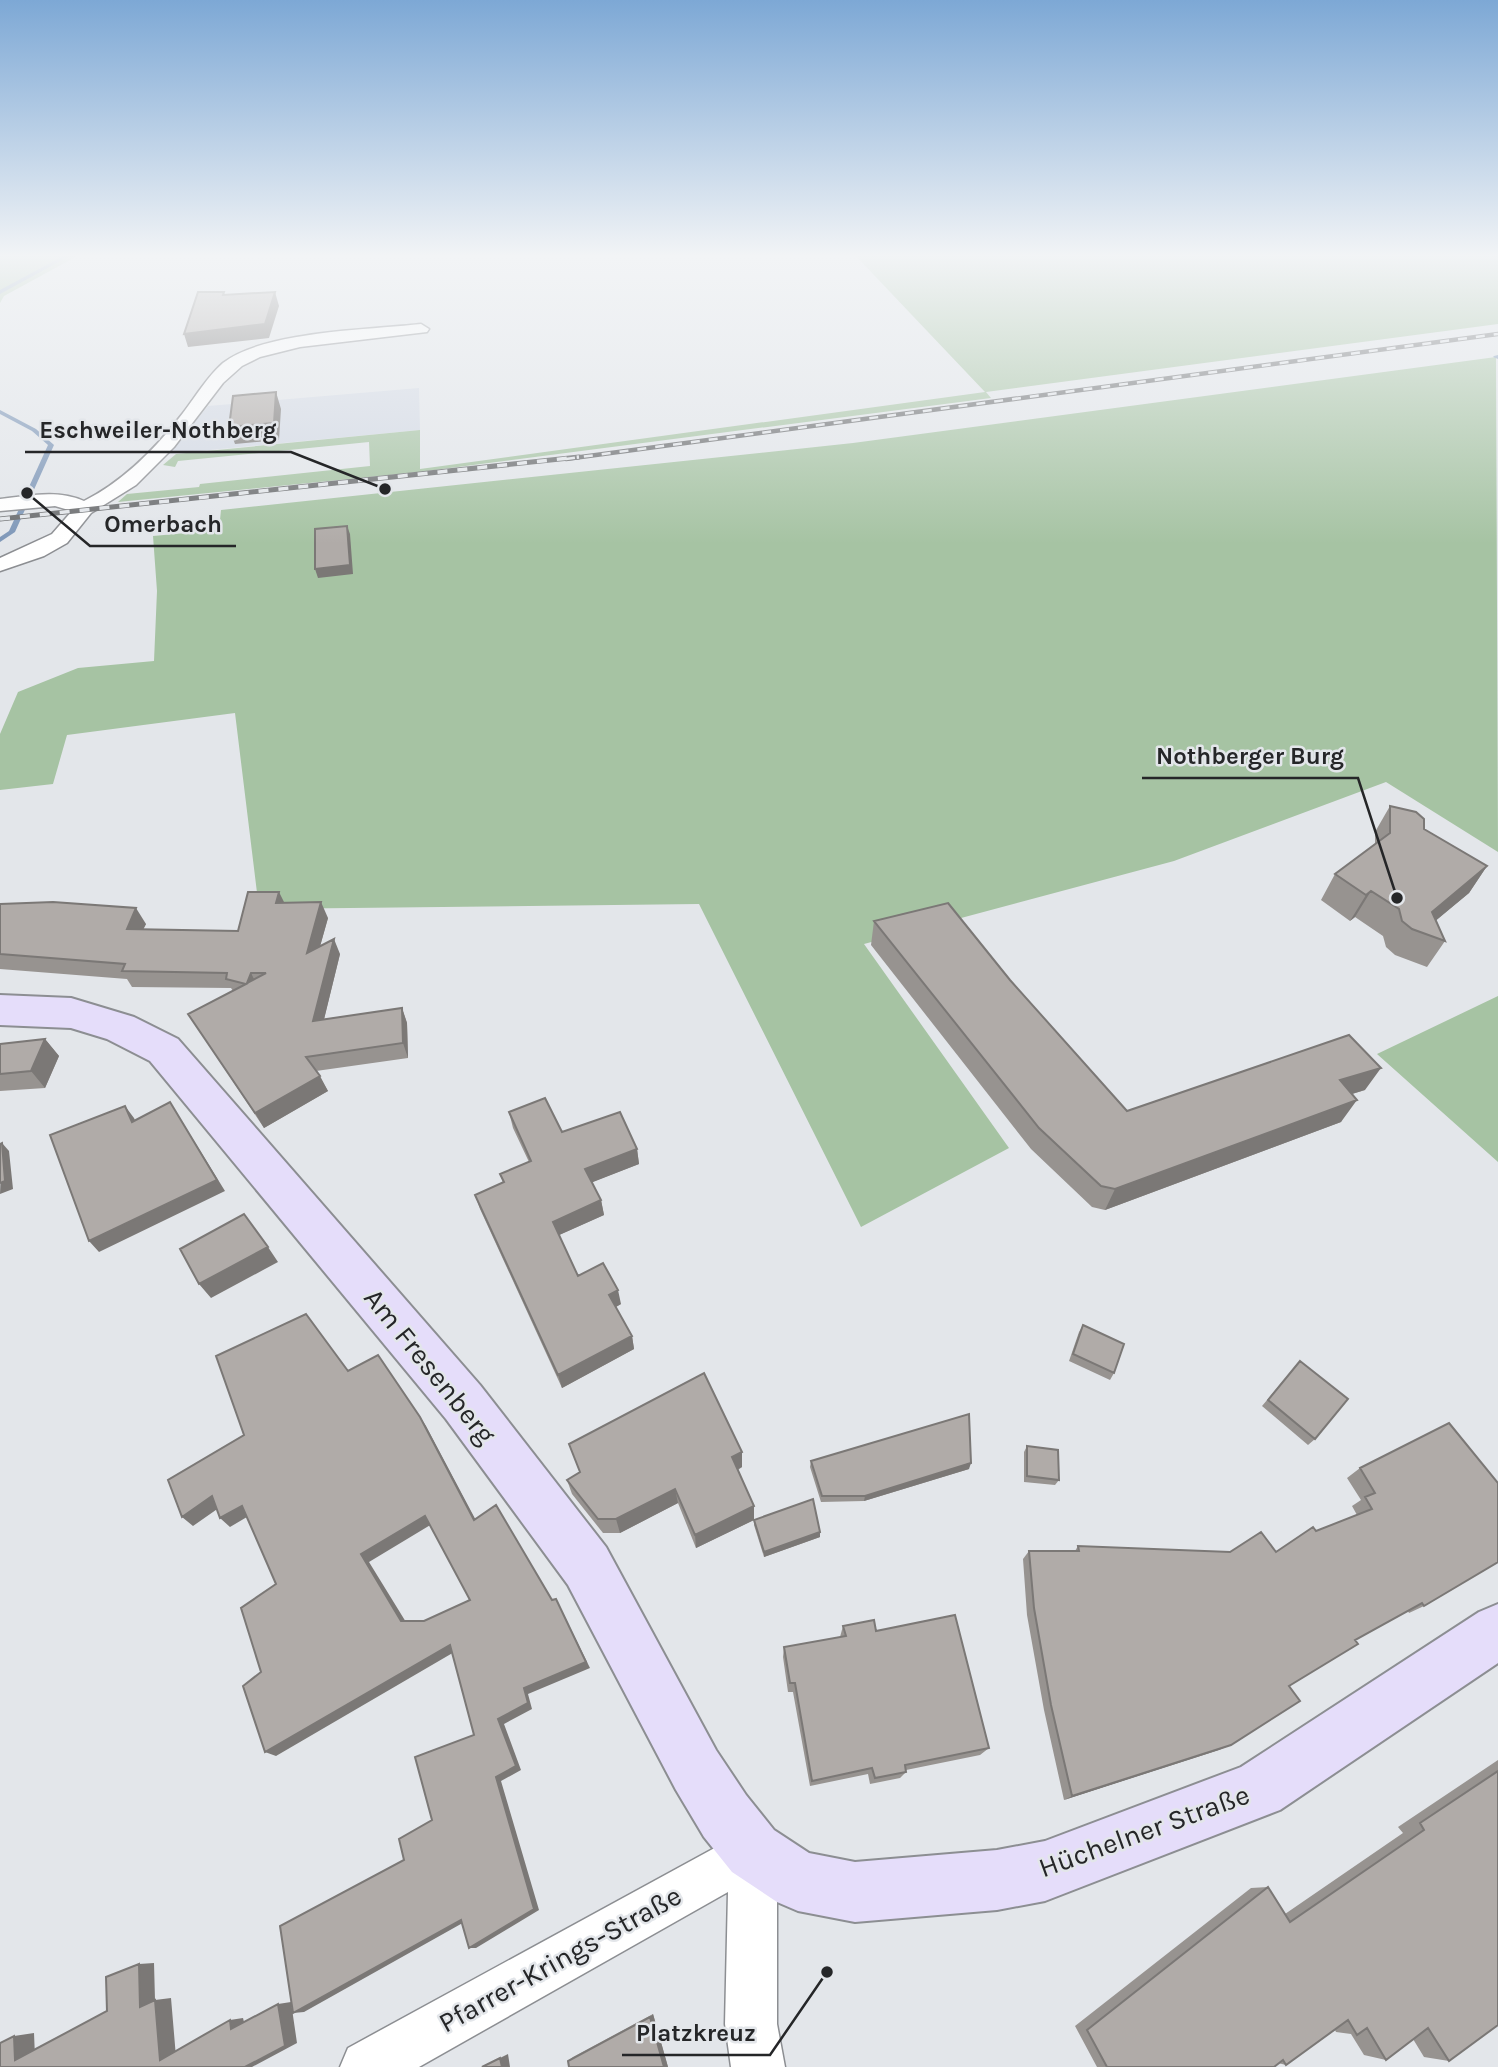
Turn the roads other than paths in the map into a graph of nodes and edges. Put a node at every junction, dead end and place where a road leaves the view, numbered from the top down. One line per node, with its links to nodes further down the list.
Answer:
1 (270, 350): 3 (street)
2 (0, 505): 3 (street)
3 (75, 505): 4 (street)
4 (0, 565)
5 (0, 1010): 7 (street, Am Fresenberg)
6 (1498, 1630): 7 (street, Hüchelner Straße)
7 (753, 1851): 8 (street, Pfarrer-Krings-Straße); 9 (street)
8 (367, 2067)
9 (758, 2067)

